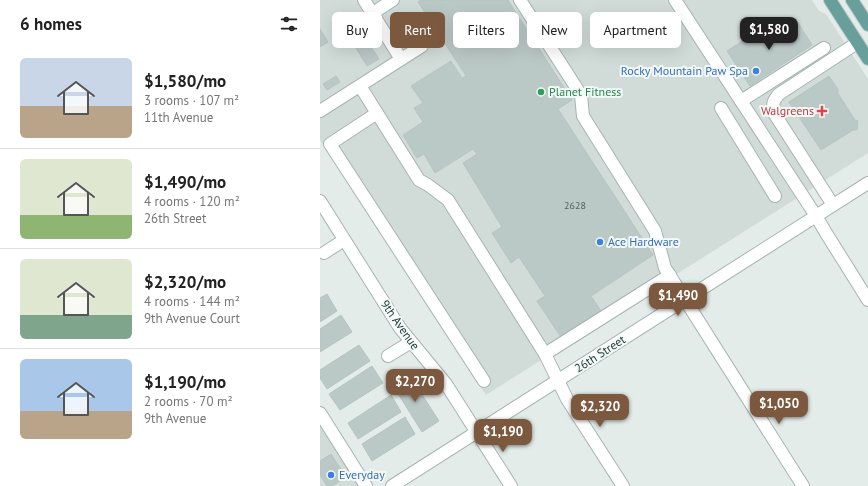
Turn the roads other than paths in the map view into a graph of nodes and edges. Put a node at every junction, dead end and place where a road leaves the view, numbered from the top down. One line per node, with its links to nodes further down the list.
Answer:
1 (364, 0): 7 (street)
2 (393, 0): 8 (street)
3 (520, 0): 28 (street)
4 (675, 0): 17 (street)
5 (830, 0): 11 (main road)
6 (852, 0): 9 (main road)
7 (372, 12)
8 (375, 12)
9 (868, 24)
10 (382, 28): 14 (street)
11 (858, 43): 15 (main road); 24 (street)
12 (419, 48): 14 (street)
13 (824, 48): 17 (street)
14 (401, 59): 16 (street)
15 (868, 59)
16 (360, 86): 19 (street); 20 (street)
17 (741, 101): 25 (street)
18 (721, 108): 22 (street)
19 (320, 111)
20 (377, 113): 32 (street); 34 (street)
21 (868, 183): 24 (street, 26th Street)
22 (775, 196)
23 (320, 201): 26 (street, 9th Avenue)
24 (833, 205): 25 (street, 26th Street)
25 (816, 216): 29 (street, 26th Street); 30 (street)
26 (344, 240): 27 (street); 31 (street, 9th Avenue)
27 (324, 253)
28 (670, 275): 29 (street); 32 (street)
29 (685, 298): 35 (street, 26th Street); 42 (street)
30 (868, 300)
31 (411, 342): 33 (street); 37 (street, 9th Avenue)
32 (545, 354): 35 (street)
33 (388, 356)
34 (484, 381)
35 (558, 381): 37 (street, 26th Street); 41 (street)
36 (320, 413): 38 (street)
37 (476, 432): 39 (street, 26th Street); 40 (street, 9th Avenue)
38 (366, 486)
39 (392, 486)
40 (510, 486)
41 (623, 486)
42 (803, 486)

